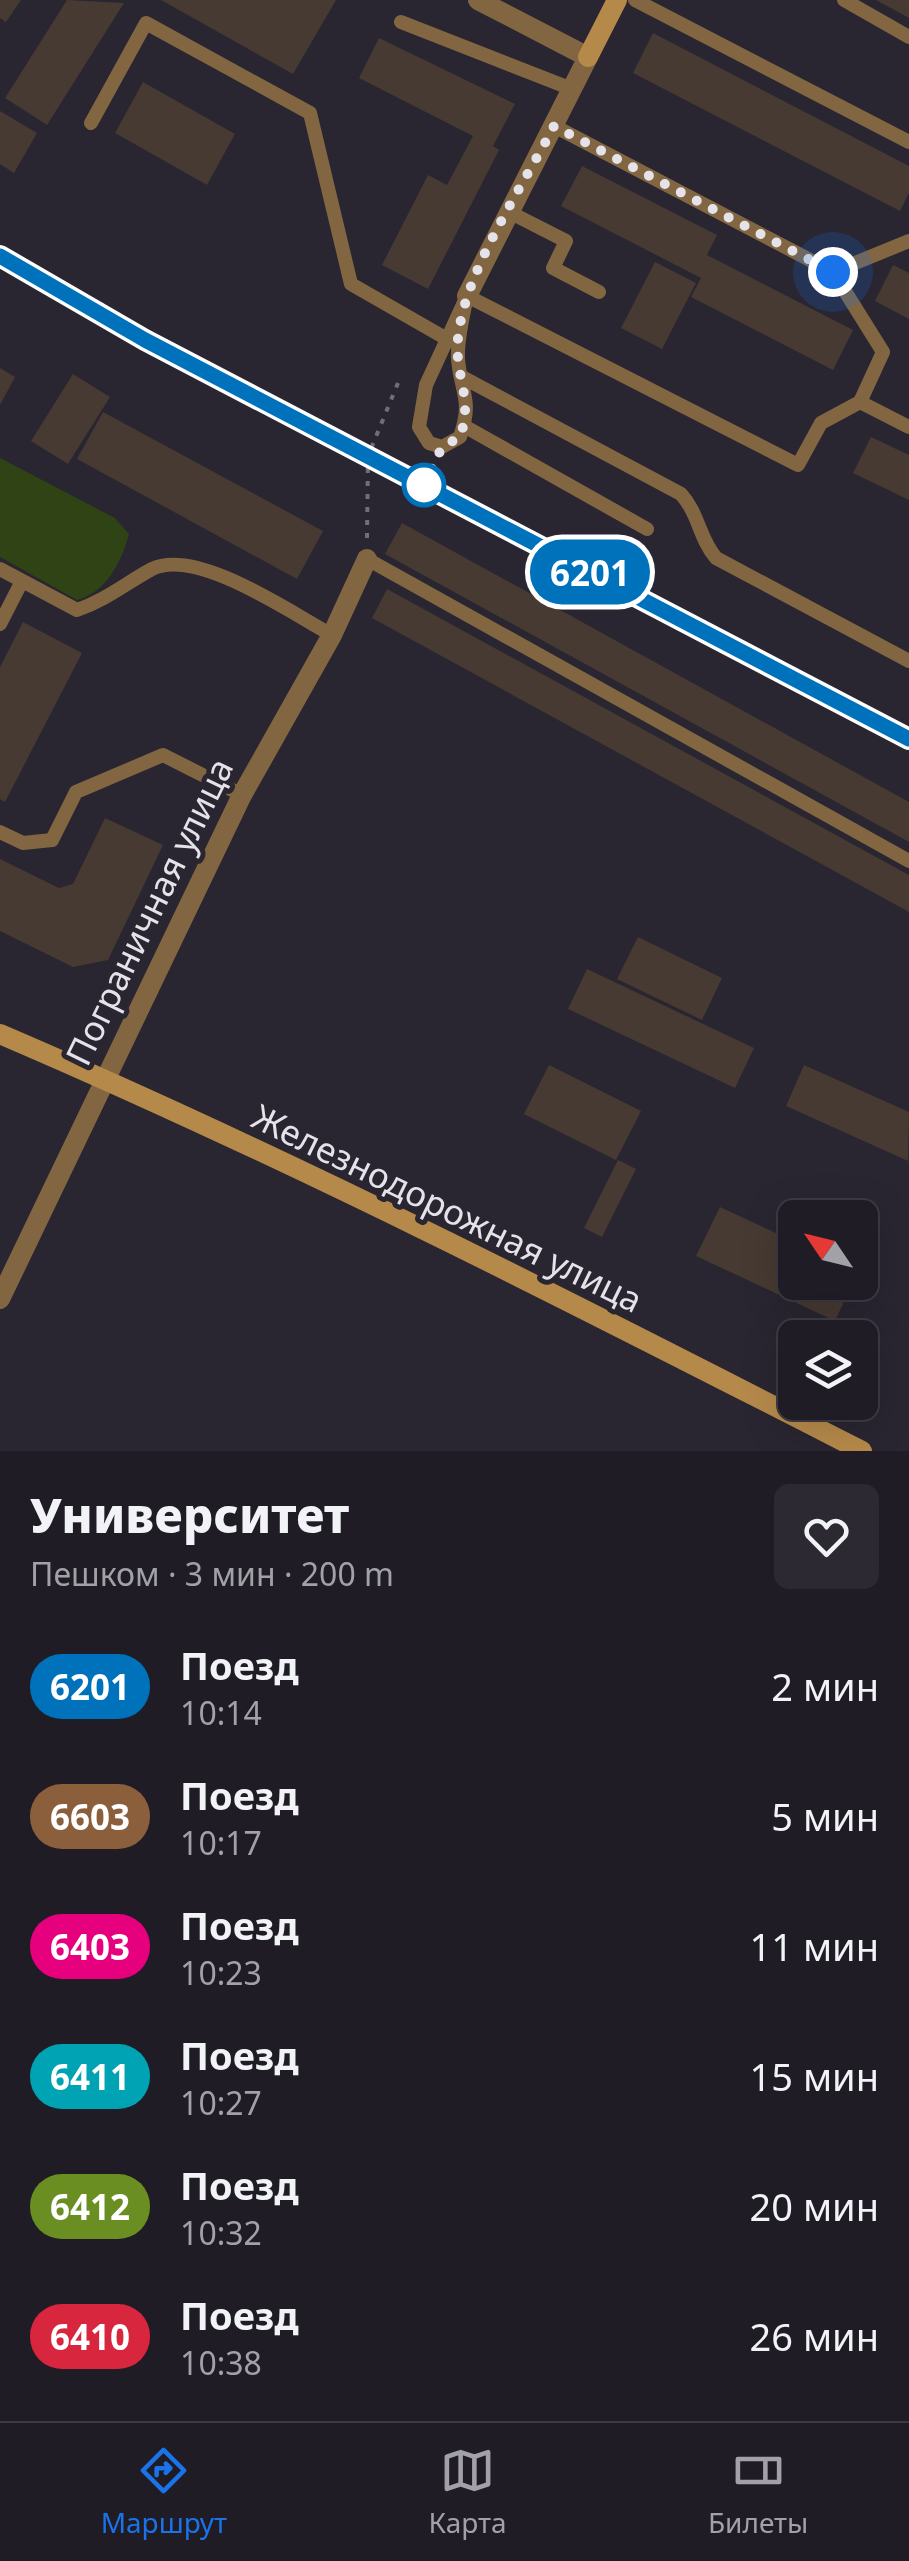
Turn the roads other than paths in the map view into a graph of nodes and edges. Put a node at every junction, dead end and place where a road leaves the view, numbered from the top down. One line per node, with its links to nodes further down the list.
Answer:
1 (478, 0): 7 (street)
2 (617, 0): 7 (main road)
3 (635, 0): 11 (lane)
4 (844, 0): 6 (lane)
5 (400, 22): 8 (lane)
6 (909, 37)
7 (588, 57): 8 (street)
8 (572, 88): 10 (street)
9 (91, 123): 17 (lane)
10 (554, 126): 12 (street); 14 (lane)
11 (909, 142)
12 (510, 212): 15 (lane); 16 (street)
13 (909, 244): 14 (lane)
14 (833, 272): 19 (lane)
15 (599, 292)
16 (467, 296): 17 (lane); 18 (lane); 19 (lane)
17 (447, 339): 20 (lane)
18 (462, 377): 20 (lane); 28 (lane)
19 (860, 402): 21 (lane)
20 (464, 426): 22 (lane)
21 (909, 427)
22 (647, 528)
23 (366, 558): 27 (street, Пограничная улица); 31 (lane)
24 (0, 569): 25 (lane)
25 (22, 581): 26 (lane); 27 (lane)
26 (0, 624)
27 (332, 635): 29 (street, Пограничная улица)
28 (909, 661)
29 (242, 795): 30 (lane); 33 (street, Пограничная улица)
30 (0, 832)
31 (909, 861)
32 (0, 1034): 33 (main road, Железнодорожная улица)
33 (104, 1079): 34 (street, Пограничная улица); 35 (main road, Железнодорожная улица)
34 (0, 1298)
35 (862, 1451)

